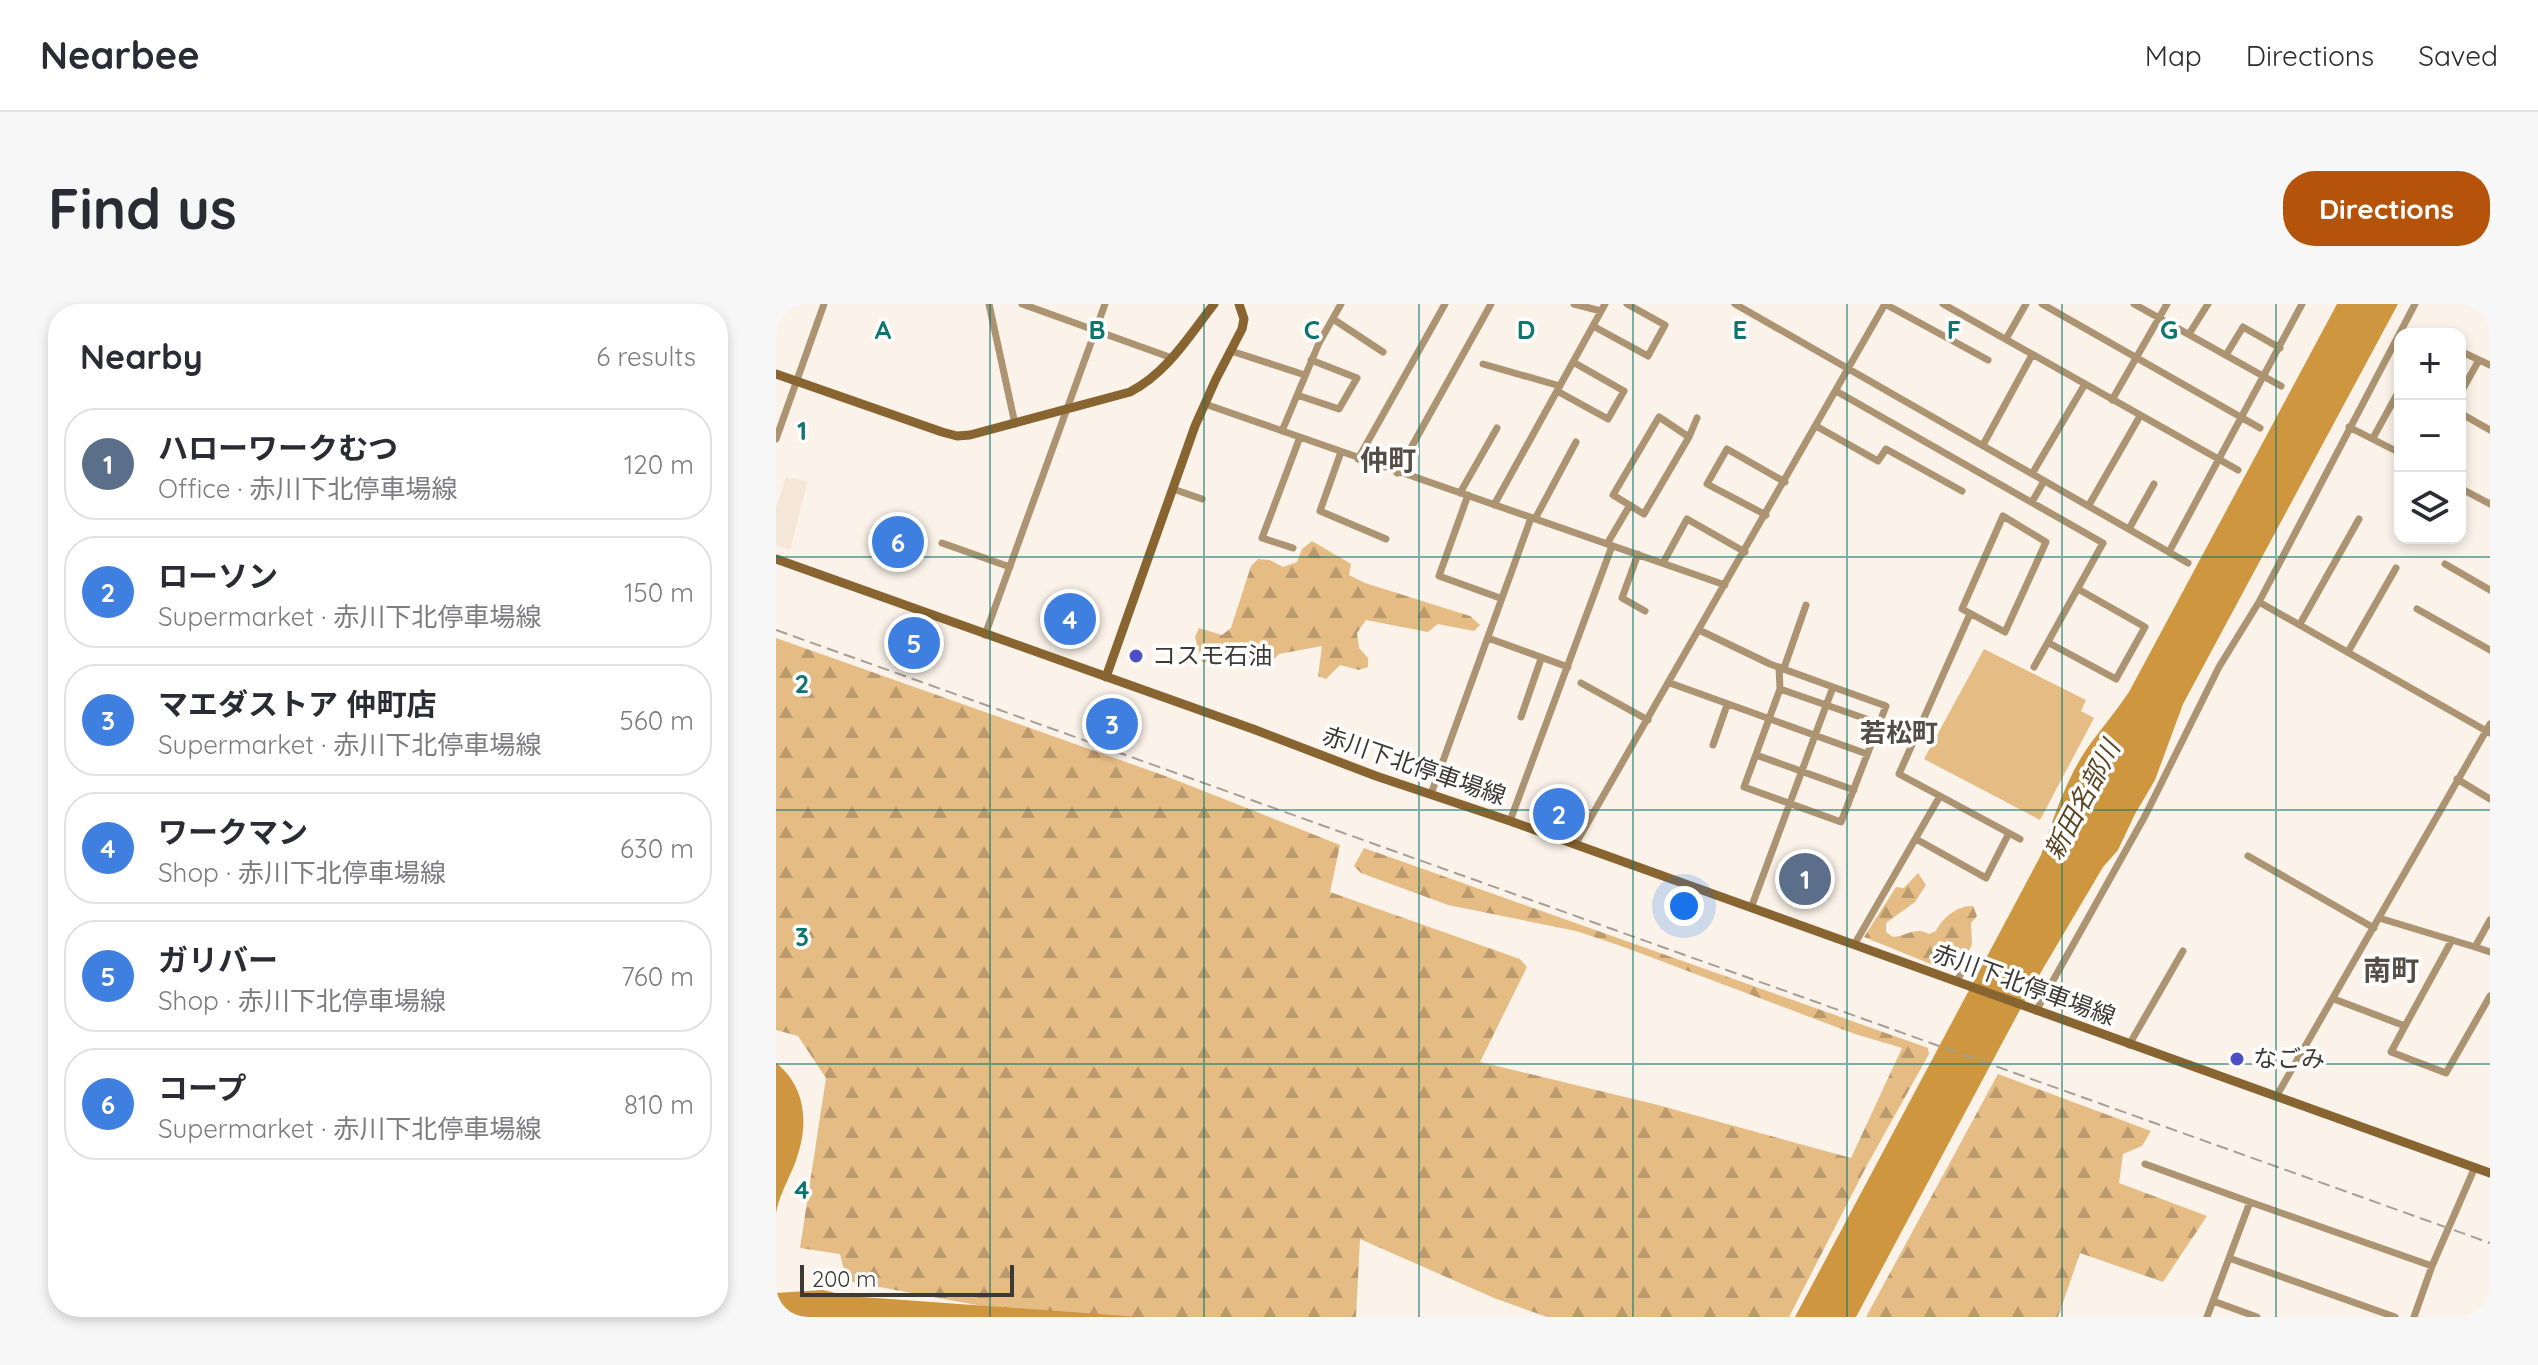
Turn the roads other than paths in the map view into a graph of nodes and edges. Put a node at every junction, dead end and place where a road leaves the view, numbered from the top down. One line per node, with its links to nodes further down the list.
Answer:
1 (824, 304): 47 (street)
2 (989, 304): 62 (street)
3 (1022, 304): 26 (street)
4 (1105, 304): 26 (street)
5 (1214, 304): 35 (main road)
6 (1445, 304): 77 (street)
7 (1491, 304): 80 (street)
8 (1574, 304): 22 (street)
9 (1627, 304): 25 (street)
10 (1735, 304): 43 (street)
11 (1885, 304): 38 (street); 43 (street)
12 (1943, 304): 28 (street)
13 (2026, 304): 28 (street)
14 (2042, 304): 36 (street)
15 (2134, 304): 24 (street)
16 (2167, 304): 24 (street)
17 (2208, 304): 27 (street)
18 (2302, 304): 29 (street)
19 (2415, 304): 64 (street)
20 (1338, 305): 23 (street)
21 (1243, 306): 30 (main road)
22 (1603, 307): 25 (street)
23 (1333, 319): 31 (street); 37 (street)
24 (2159, 319): 27 (street); 36 (street)
25 (1593, 326): 40 (street)
26 (1095, 331): 35 (street); 57 (street)
27 (2189, 334): 34 (street)
28 (2006, 339): 33 (street)
29 (2280, 348): 34 (street); 46 (street)
30 (1231, 351): 45 (street); 56 (main road)
31 (1383, 352)
32 (2466, 354): 39 (street)
33 (2032, 355): 49 (street); 74 (street)
34 (2226, 355): 46 (street)
35 (1172, 358): 57 (main road)
36 (2135, 358): 54 (street); 60 (street)
37 (1311, 360): 45 (street); 53 (street)
38 (1988, 360)
39 (2479, 360): 42 (street); 48 (street)
40 (1573, 362): 51 (street); 51 (street)
41 (1483, 364): 51 (street)
42 (2490, 365)
43 (1848, 368): 52 (street); 74 (street)
44 (776, 374): 47 (main road)
45 (1305, 375): 53 (street)
46 (2264, 377): 50 (street); 60 (street)
47 (796, 381): 62 (main road); 72 (street)
48 (2466, 383)
49 (2085, 384): 54 (street); 81 (street)
50 (2281, 386)
51 (1558, 389): 92 (street)
52 (1836, 391): 63 (street); 90 (street)
53 (1297, 395): 68 (street)
54 (2112, 400): 58 (street)
55 (2394, 400): 71 (street)
56 (1205, 404): 68 (street); 85 (main road)
57 (1069, 408): 62 (main road); 110 (street)
58 (2140, 416): 78 (street); 94 (street)
59 (2466, 416): 67 (street)
60 (2241, 417): 66 (street); 78 (street)
61 (1697, 418): 70 (street)
62 (1015, 424)
63 (1816, 426): 83 (street); 86 (street)
64 (2349, 427): 71 (street); 116 (street)
65 (1497, 428): 88 (street)
66 (2260, 428)
67 (2490, 430)
68 (1282, 431): 69 (street)
69 (1300, 437): 76 (street); 102 (street)
70 (1689, 437): 93 (street); 93 (street)
71 (2373, 438): 75 (street)
72 (776, 439)
73 (1576, 442): 96 (street)
74 (1983, 445): 81 (street)
75 (2394, 450)
76 (1341, 452): 77 (street); 99 (street)
77 (1358, 459): 80 (street)
78 (2219, 460): 79 (street); 104 (street)
79 (2238, 470)
80 (1397, 473): 88 (street)
81 (2032, 474): 82 (street)
82 (2044, 481): 90 (street); 94 (street)
83 (1785, 482): 95 (street); 95 (street)
84 (2154, 484): 98 (street)
85 (1173, 489): 89 (street); 132 (main road)
86 (1962, 491)
87 (2466, 491): 91 (street)
88 (1464, 494): 92 (street); 115 (street)
89 (1202, 499)
90 (2032, 502): 113 (street)
91 (2490, 504)
92 (1494, 505): 96 (street)
93 (1630, 505): 101 (street)
94 (2089, 505): 98 (street)
95 (1766, 515): 103 (street)
96 (1533, 519): 101 (street); 115 (street)
97 (2359, 519): 121 (street)
98 (2129, 529): 104 (street)
99 (1386, 539)
100 (942, 543): 110 (street)
101 (1610, 545): 105 (street); 129 (street)
102 (1293, 548)
103 (1745, 552): 107 (street); 112 (street)
104 (2169, 552): 108 (street)
105 (1638, 554): 107 (street); 119 (street)
106 (776, 559): 123 (main road, 赤川下北停車場線)
107 (1663, 563): 112 (street)
108 (2188, 563)
109 (2445, 564): 114 (street)
110 (1010, 567): 123 (street)
111 (2396, 568): 127 (street)
112 (1725, 585): 122 (street)
113 (2078, 589): 125 (street); 125 (street)
114 (2490, 590)
115 (1500, 598): 124 (street)
116 (2259, 602): 121 (street); 174 (street)
117 (1806, 605): 130 (street)
118 (2417, 609): 126 (street)
119 (1645, 611)
120 (1970, 614): 120 (street); 152 (street)
121 (2300, 624): 127 (street)
122 (1699, 630): 130 (street); 134 (street)
123 (985, 635): 132 (main road, 赤川下北停車場線)
124 (1488, 638): 128 (street); 151 (street)
125 (2049, 643): 131 (street)
126 (2490, 650)
127 (2348, 652): 143 (street)
128 (1541, 659): 129 (street); 139 (street)
129 (1568, 667): 155 (street)
130 (1782, 667): 135 (street); 136 (street)
131 (2034, 667)
132 (1106, 677): 151 (main road, 赤川下北停車場線)
133 (1581, 683): 140 (street)
134 (1670, 683): 137 (street); 140 (street)
135 (1833, 687): 138 (street); 142 (street)
136 (1780, 689): 138 (street); 141 (street)
137 (1727, 705): 141 (street); 145 (street)
138 (1827, 705): 142 (street); 144 (street)
139 (1521, 717)
140 (1648, 720): 159 (street)
141 (1768, 720): 144 (street); 147 (street)
142 (1878, 723): 146 (street)
143 (2489, 729): 149 (street)
144 (1816, 737): 146 (street); 148 (street)
145 (1713, 745)
146 (1867, 754): 150 (street)
147 (1756, 755): 148 (street); 154 (street)
148 (1803, 771): 150 (street); 154 (street)
149 (2457, 779): 153 (street); 162 (street)
150 (1854, 790): 154 (street)
151 (1431, 794): 155 (main road, 赤川下北停車場線)
152 (1940, 796): 156 (street); 157 (street)
153 (2490, 799)
154 (1790, 804): 161 (street)
155 (1510, 821): 159 (main road, 赤川下北停車場線)
156 (2009, 833): 157 (street); 158 (street)
157 (1916, 839): 166 (street)
158 (2020, 839)
159 (1575, 845): 161 (main road, 赤川下北停車場線)
160 (2248, 856): 164 (street)
161 (1751, 908): 166 (main road, 赤川下北停車場線)
162 (2379, 918): 164 (street); 165 (street)
163 (2490, 920): 167 (street)
164 (2374, 928): 173 (street)
165 (2452, 940): 167 (street); 175 (street)
166 (1854, 945): 171 (main road, 赤川下北停車場線)
167 (2475, 947): 169 (street)
168 (2183, 951): 176 (street)
169 (2490, 952)
170 (1970, 959): 171 (street)
171 (1956, 982): 174 (main road, 赤川下北停車場線)
172 (2490, 996): 175 (street)
173 (2334, 999): 175 (street); 177 (street)
174 (2035, 1011): 176 (main road, 赤川下北停車場線)
175 (2405, 1026)
176 (2129, 1045): 177 (main road, 赤川下北停車場線)
177 (2276, 1097): 179 (main road, 赤川下北停車場線)
178 (2145, 1164): 181 (street)
179 (2475, 1167): 180 (main road, 赤川下北停車場線); 183 (street)
180 (2490, 1173)
181 (2250, 1202): 182 (street); 183 (street)
182 (2229, 1258): 184 (street); 187 (street)
183 (2432, 1266): 188 (street)
184 (2213, 1301): 185 (street); 186 (street)
185 (2207, 1317)
186 (2257, 1317)
187 (2395, 1317)
188 (2414, 1317)

